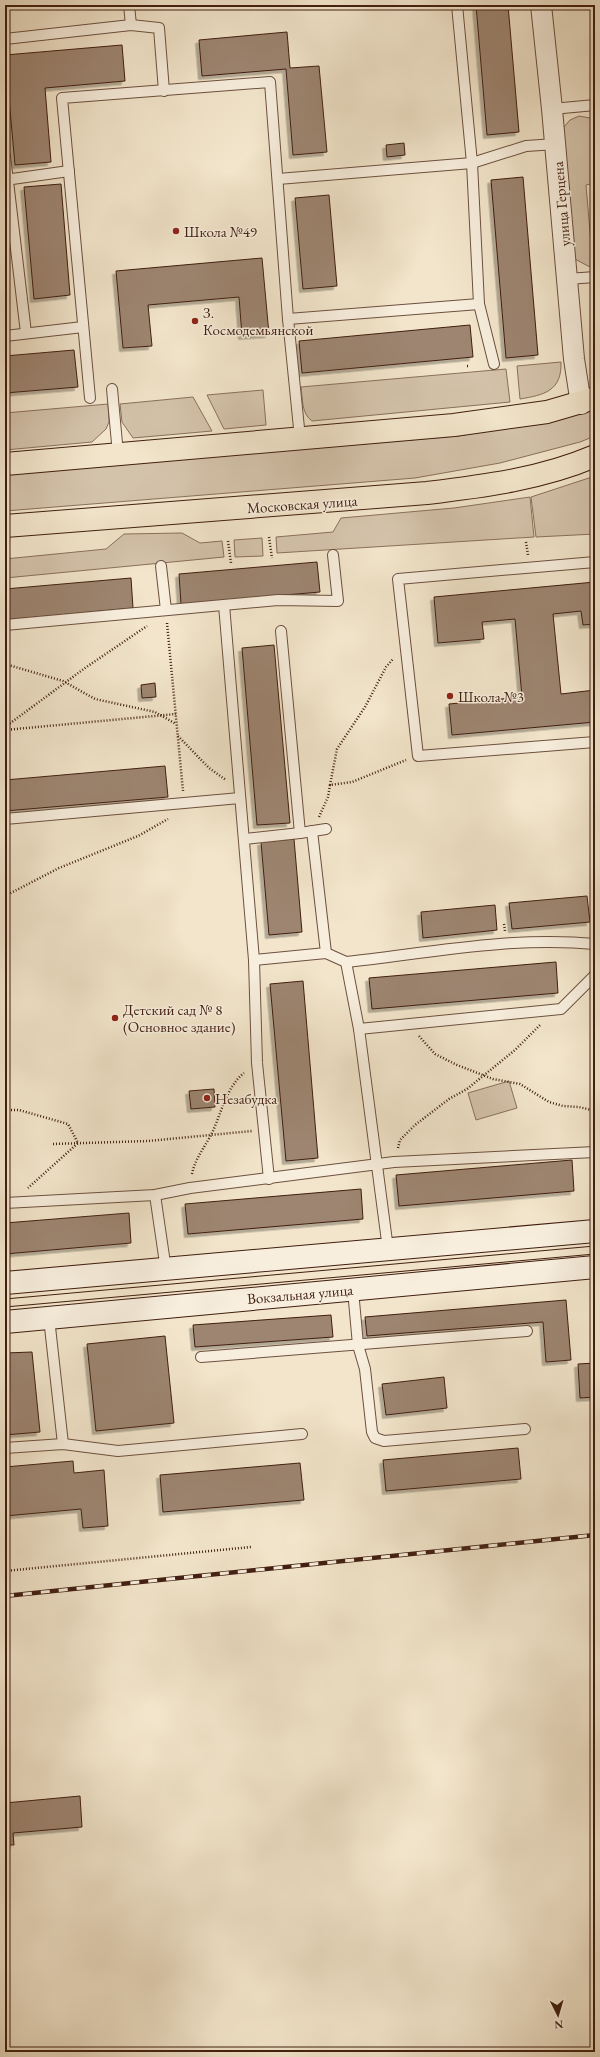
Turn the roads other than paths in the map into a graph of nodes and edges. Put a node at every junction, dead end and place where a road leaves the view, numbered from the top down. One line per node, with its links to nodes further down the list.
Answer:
1 (130, 5): 4 (lane)
2 (457, 5): 11 (lane)
3 (541, 5): 8 (street, улица Герцена)
4 (131, 25): 5 (lane); 6 (lane)
5 (5, 39)
6 (164, 91): 12 (lane); 14 (lane)
7 (595, 105): 8 (lane)
8 (552, 109): 9 (street, улица Герцена)
9 (556, 144): 11 (lane); 16 (street, улица Герцена)
10 (5, 156): 13 (lane)
11 (472, 163): 14 (lane); 17 (lane)
12 (68, 171): 13 (lane); 19 (lane)
13 (6, 179): 20 (lane)
14 (278, 179): 18 (lane)
15 (595, 277): 16 (lane)
16 (568, 279): 25 (street, улица Герцена)
17 (479, 304): 18 (lane); 22 (lane)
18 (288, 319): 26 (lane)
19 (83, 327): 20 (lane); 24 (lane)
20 (26, 333): 21 (lane)
21 (5, 336)
22 (494, 364)
23 (112, 389): 27 (lane)
24 (90, 398)
25 (588, 401): 26 (main road)
26 (300, 438): 27 (main road)
27 (118, 454): 29 (main road)
28 (595, 456): 30 (main road, Московская улица)
29 (5, 464)
30 (5, 526)
31 (333, 555): 34 (lane)
32 (595, 562): 38 (lane)
33 (161, 566): 35 (lane)
34 (224, 605): 35 (lane); 39 (lane)
35 (166, 610): 36 (lane)
36 (5, 625)
37 (281, 630): 43 (lane)
38 (595, 742)
39 (240, 798): 40 (lane); 44 (lane)
40 (5, 819)
41 (326, 829): 42 (lane)
42 (312, 831): 43 (lane); 46 (lane)
43 (300, 833): 44 (lane)
44 (245, 839): 47 (lane)
45 (595, 944): 48 (lane)
46 (326, 954): 47 (lane); 48 (lane)
47 (254, 960): 53 (lane)
48 (346, 962): 50 (lane)
49 (595, 975): 50 (lane)
50 (359, 1029): 52 (lane)
51 (595, 1152): 52 (lane)
52 (376, 1165): 53 (lane); 57 (lane)
53 (269, 1178): 54 (lane)
54 (155, 1195): 55 (lane); 59 (lane)
55 (8, 1203)
56 (595, 1231): 57 (main road)
57 (388, 1249): 59 (main road)
58 (595, 1267): 61 (main road, Вокзальная улица)
59 (166, 1270): 60 (main road)
60 (5, 1283)
61 (352, 1290): 62 (main road, Вокзальная улица); 65 (lane)
62 (49, 1318): 63 (main road, Вокзальная улица); 69 (lane)
63 (5, 1322)
64 (527, 1331): 65 (lane)
65 (358, 1345): 66 (lane); 67 (lane)
66 (201, 1357)
67 (525, 1429)
68 (302, 1434): 69 (lane)
69 (63, 1444): 70 (lane)
70 (5, 1448)

